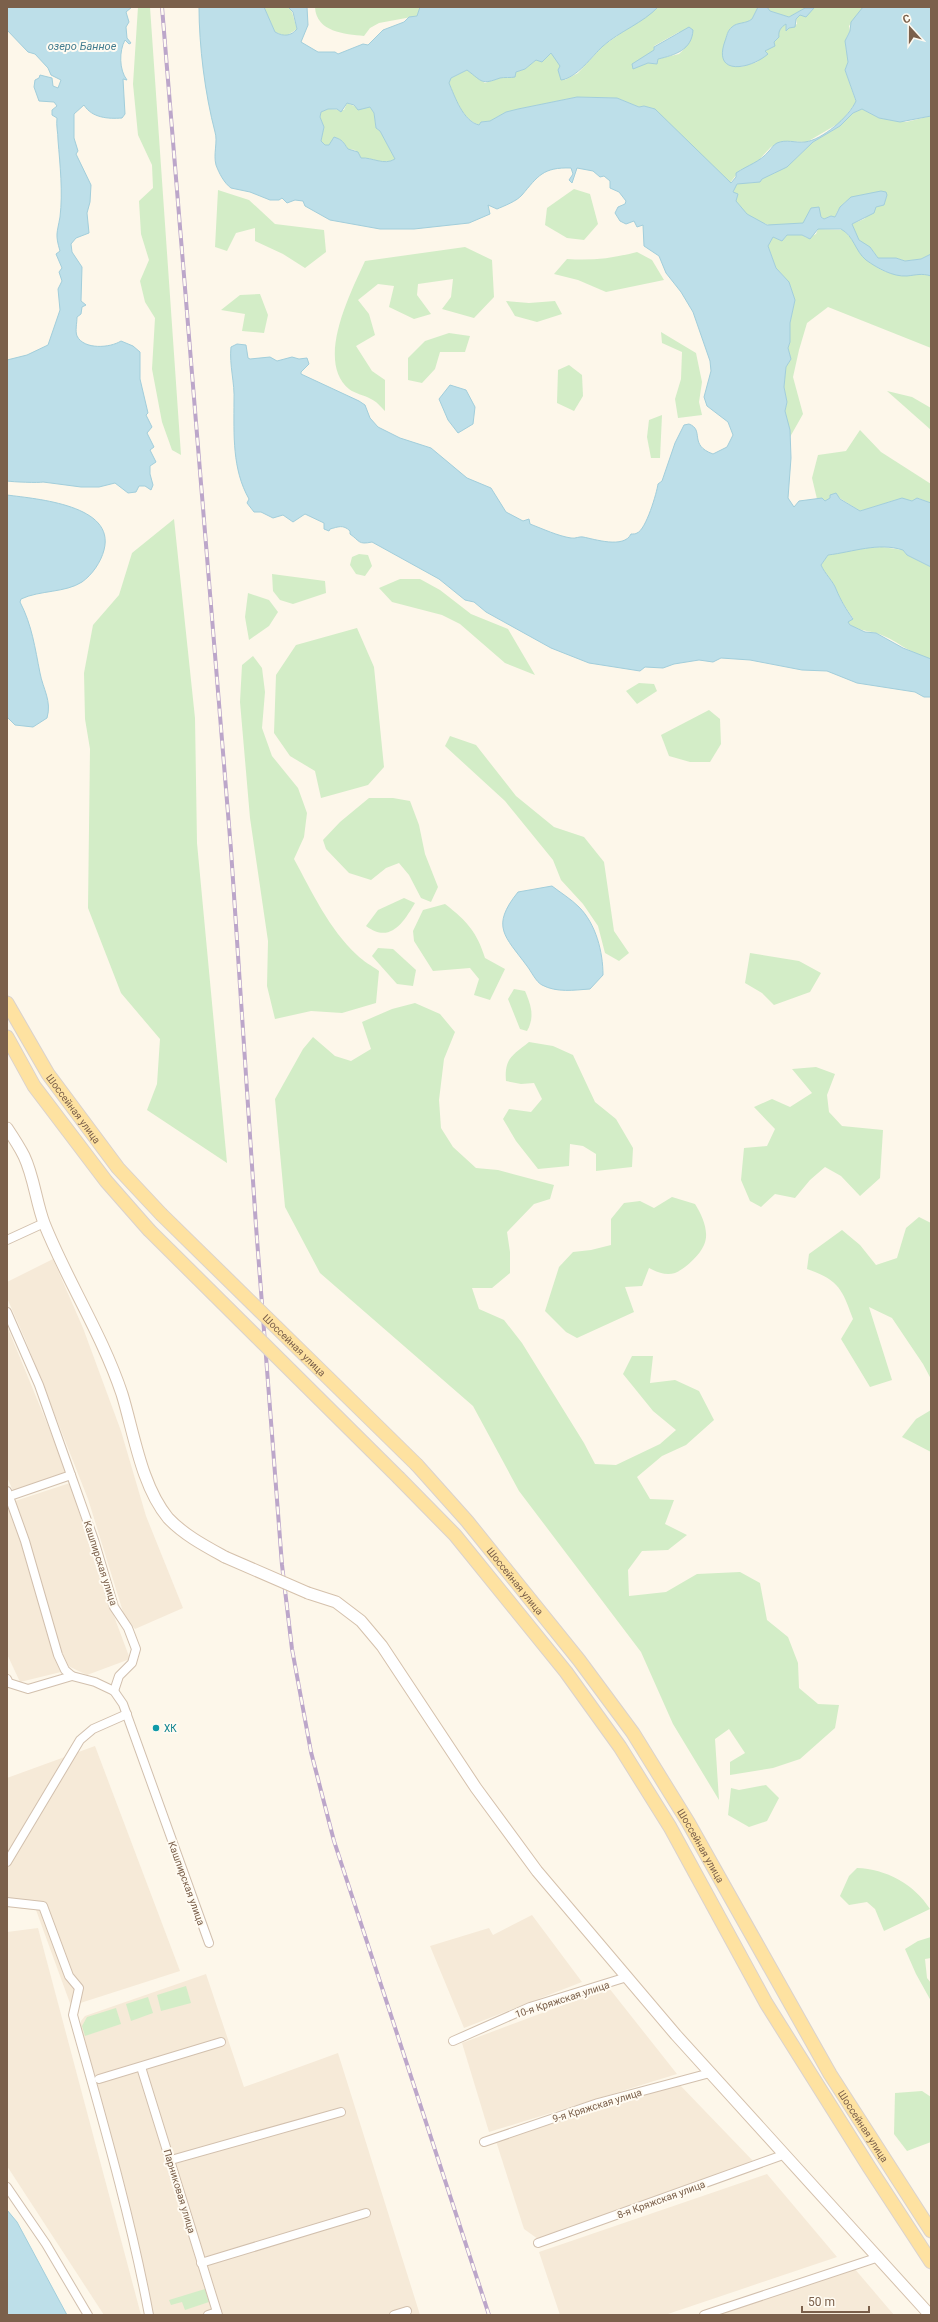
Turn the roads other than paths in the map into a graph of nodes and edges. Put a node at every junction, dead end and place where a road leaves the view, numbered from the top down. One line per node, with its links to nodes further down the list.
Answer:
1 (7, 1003): 28 (main road, Шоссейная улица, bridge)
2 (7, 1037): 31 (main road, Шоссейная улица, bridge)
3 (7, 1128): 4 (main road)
4 (44, 1223): 5 (street); 16 (main road, bridge)
5 (7, 1240)
6 (7, 1312): 7 (street, Кашпирская улица)
7 (71, 1475): 8 (street); 11 (street, Кашпирская улица)
8 (8, 1495): 9 (street)
9 (72, 1676): 10 (street); 11 (street)
10 (7, 1678)
11 (114, 1691): 12 (street, Кашпирская улица)
12 (127, 1714): 13 (street); 15 (street, Кашпирская улица)
13 (7, 1862)
14 (7, 1902): 36 (street)
15 (209, 1943)
16 (627, 1977): 17 (street, 10-я Кряжская улица); 20 (main road)
17 (453, 2041)
18 (221, 2042): 19 (street)
19 (141, 2067): 21 (street); 25 (street, Парниковая улица)
20 (710, 2073): 23 (street, 9-я Кряжская улица); 24 (main road)
21 (99, 2079)
22 (341, 2112): 25 (street)
23 (484, 2142)
24 (783, 2155): 29 (street, 8-я Кряжская улица); 30 (main road)
25 (171, 2160): 32 (street, Парниковая улица)
26 (7, 2187): 35 (street)
27 (366, 2212): 32 (street)
28 (931, 2231)
29 (538, 2243)
30 (879, 2257): 39 (street); 40 (main road)
31 (931, 2262)
32 (201, 2263): 34 (street, Парниковая улица)
33 (407, 2311): 38 (street)
34 (217, 2314): 37 (street)
35 (88, 2315)
36 (149, 2315)
37 (208, 2315)
38 (394, 2315)
39 (704, 2315)
40 (930, 2315)

